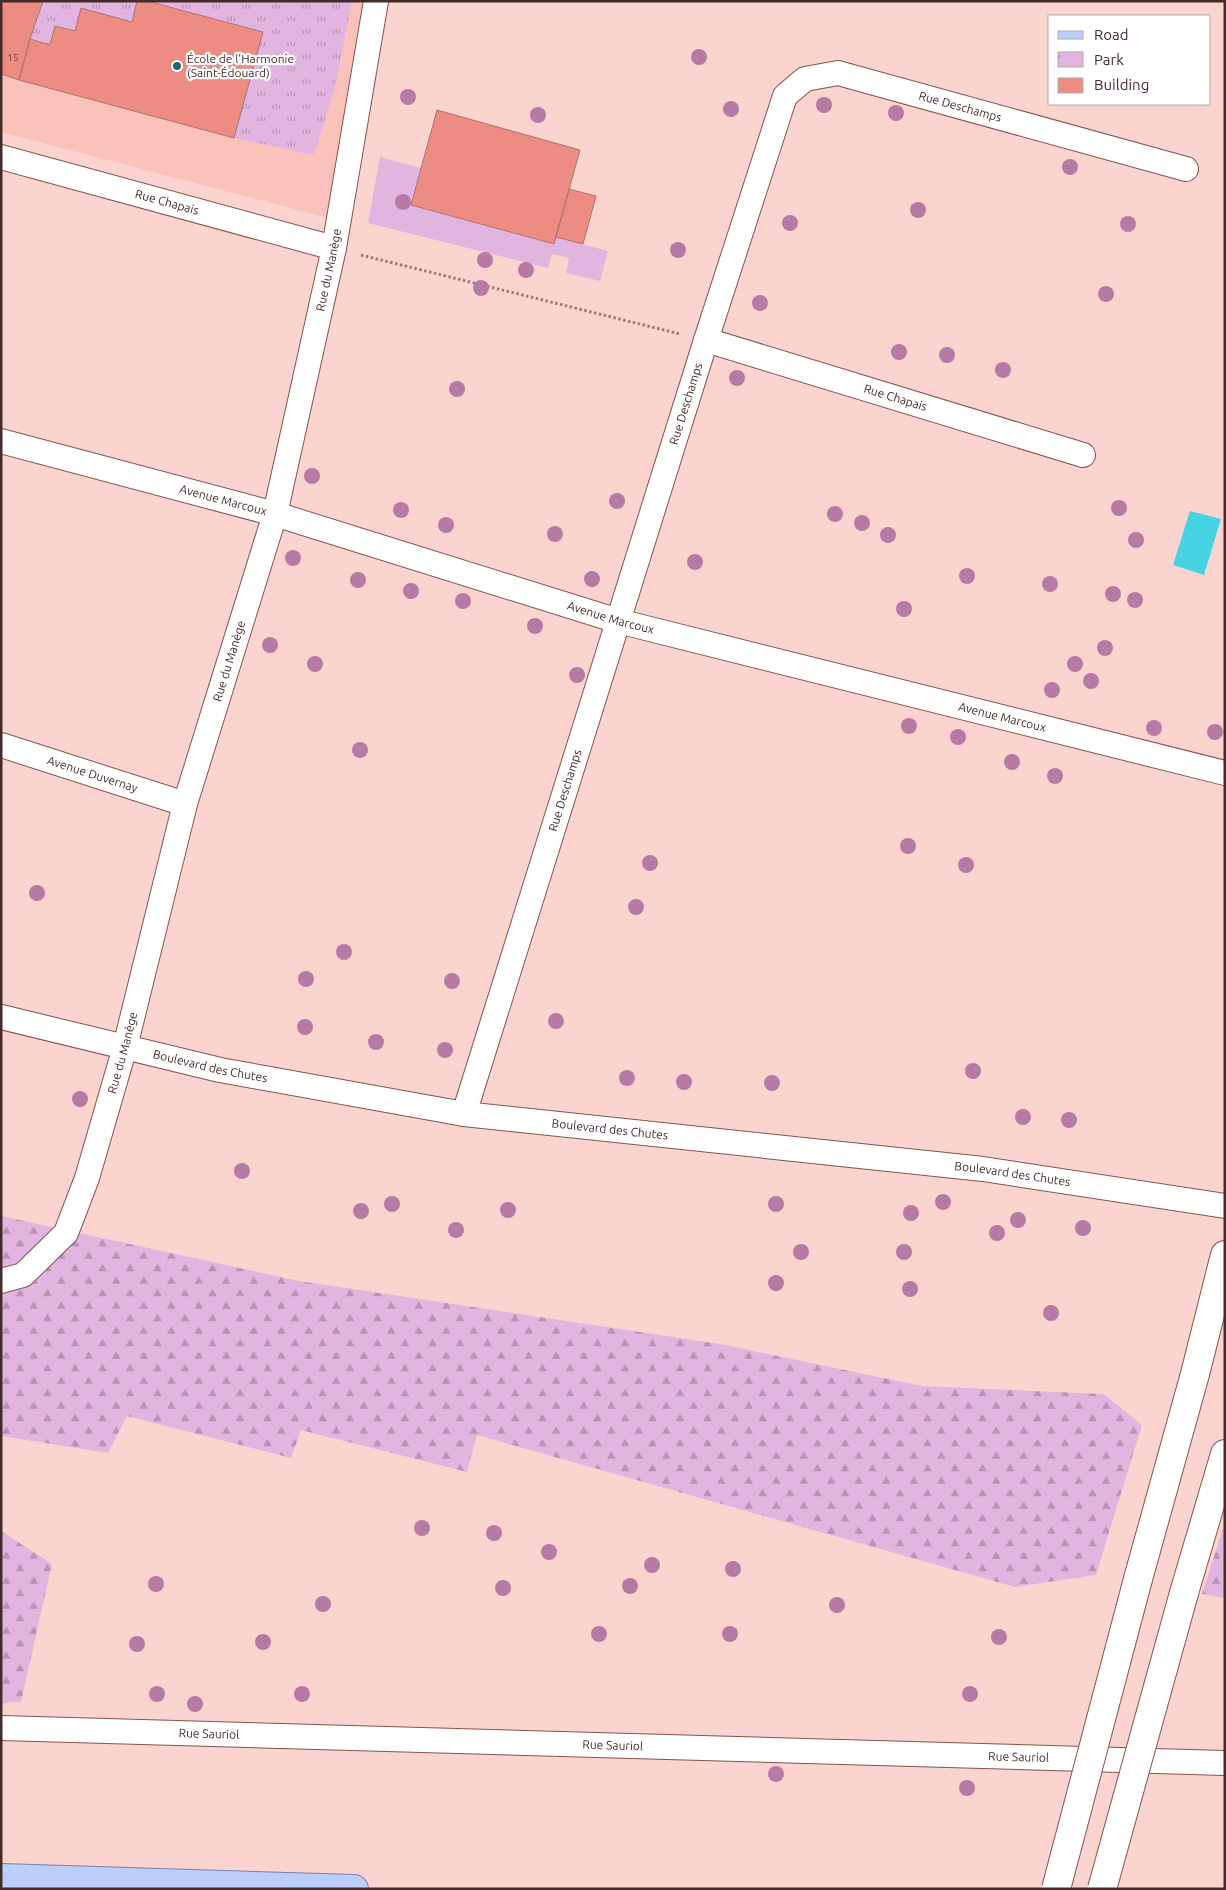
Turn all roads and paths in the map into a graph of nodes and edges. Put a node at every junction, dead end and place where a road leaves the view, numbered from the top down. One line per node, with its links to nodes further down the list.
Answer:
1 (376, 1): 4 (street, Rue du Manège)
2 (1, 157): 4 (street, Rue Chapais)
3 (1186, 169): 5 (street, Rue Deschamps)
4 (334, 248): 5 (path); 8 (street, Rue du Manège)
5 (706, 340): 7 (street, Rue Chapais); 9 (street, Rue Deschamps)
6 (1, 441): 8 (street, Avenue Marcoux)
7 (1083, 455)
8 (275, 514): 9 (street, Avenue Marcoux); 12 (street, Rue du Manège)
9 (618, 621): 11 (street, Avenue Marcoux); 15 (street, Rue Deschamps)
10 (1, 745): 12 (street, Avenue Duvernay)
11 (1225, 774)
12 (184, 804): 14 (street, Rue du Manège)
13 (1, 1017): 14 (street, Boulevard des Chutes)
14 (125, 1047): 15 (street, Boulevard des Chutes); 18 (street, Rue du Manège)
15 (464, 1114): 16 (street, Boulevard des Chutes)
16 (1225, 1206)
17 (1225, 1255): 24 (street, bridge)
18 (1, 1281)
19 (1225, 1454): 25 (street, bridge)
20 (1, 1728): 21 (street, Rue Sauriol)
21 (1225, 1763)
22 (1, 1878): 23 (main road)
23 (354, 1889)
24 (1056, 1889)
25 (1102, 1889)

